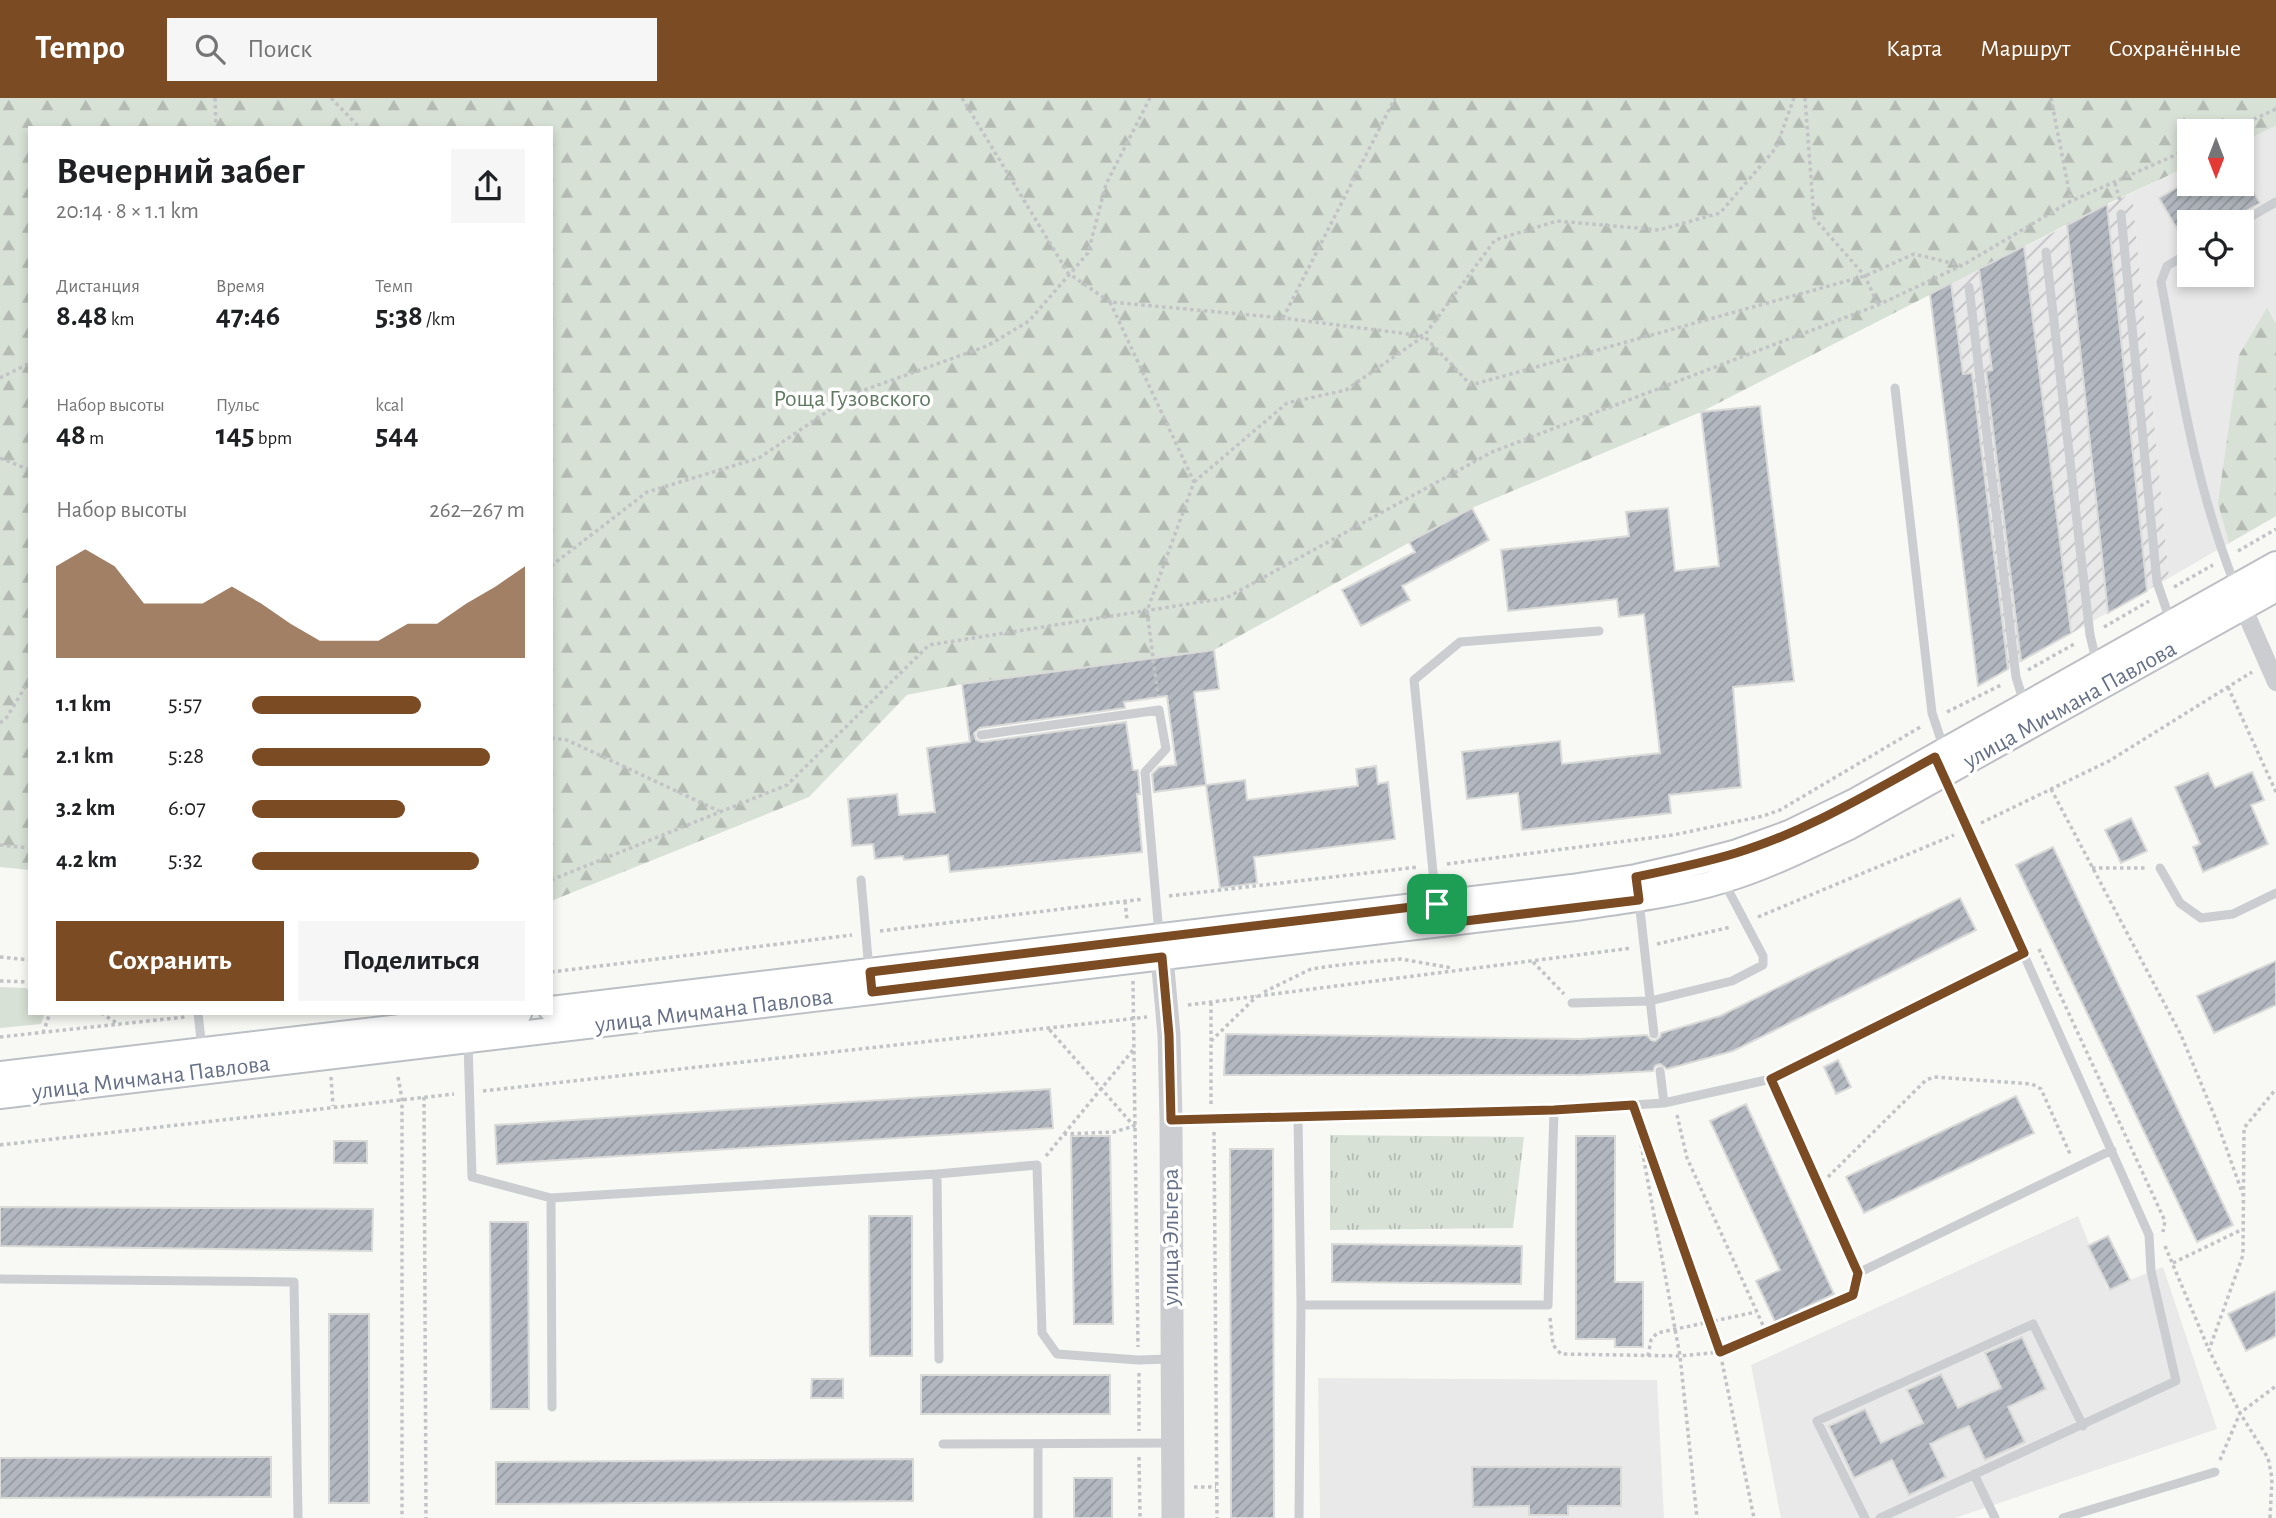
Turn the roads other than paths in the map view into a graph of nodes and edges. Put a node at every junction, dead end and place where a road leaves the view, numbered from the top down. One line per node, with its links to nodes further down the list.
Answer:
1 (2276, 202): 3 (lane)
2 (2121, 214): 11 (lane)
3 (2254, 215)
4 (2046, 252): 13 (lane)
5 (2177, 260): 10 (lane)
6 (1969, 287): 15 (lane)
7 (1895, 388): 17 (lane)
8 (2276, 564): 10 (main road, улица Мичмана Павлова)
9 (2276, 589): 10 (main road, улица Мичмана Павлова)
10 (2239, 597): 11 (main road, улица Мичмана Павлова); 14 (street); 15 (main road, улица Мичмана Павлова)
11 (2172, 625): 13 (main road, улица Мичмана Павлова)
12 (1599, 631): 23 (lane)
13 (2098, 665): 15 (main road, улица Мичмана Павлова)
14 (2276, 682)
15 (2027, 716): 17 (main road, улица Мичмана Павлова)
16 (981, 735): 24 (lane)
17 (1941, 761): 20 (main road, улица Мичмана Павлова); 21 (main road, улица Мичмана Павлова); 25 (lane)
18 (2160, 868): 22 (lane)
19 (861, 880): 26 (lane)
20 (1723, 881): 21 (main road, улица Мичмана Павлова); 27 (lane)
21 (1637, 888): 23 (main road, улица Мичмана Павлова); 27 (lane)
22 (2276, 893)
23 (1438, 914): 24 (main road, улица Мичмана Павлова)
24 (1161, 946): 26 (main road, улица Мичмана Павлова); 42 (street, улица Эльгера)
25 (2024, 953): 37 (lane); 43 (lane)
26 (871, 982): 29 (main road, улица Мичмана Павлова); 32 (main road, улица Мичмана Павлова)
27 (1650, 1001): 28 (lane); 33 (lane)
28 (1572, 1003)
29 (553, 1009)
30 (195, 1015): 34 (lane)
31 (513, 1015): 32 (main road, улица Мичмана Павлова)
32 (467, 1030): 34 (main road, улица Мичмана Павлова); 45 (lane)
33 (1654, 1034)
34 (203, 1061): 36 (main road, улица Мичмана Павлова); 38 (main road, улица Мичмана Павлова)
35 (1660, 1071): 39 (lane)
36 (0, 1074)
37 (1771, 1079): 39 (lane); 43 (lane)
38 (0, 1096)
39 (1669, 1102): 40 (lane)
40 (1554, 1110): 41 (lane); 47 (lane)
41 (1298, 1118): 42 (lane); 47 (lane)
42 (1171, 1120): 49 (street, улица Эльгера)
43 (2112, 1150): 51 (lane)
44 (937, 1174): 45 (lane); 48 (lane); 49 (lane)
45 (551, 1199): 50 (lane)
46 (0, 1279): 57 (lane)
47 (1301, 1305): 60 (lane)
48 (939, 1359)
49 (1172, 1359): 52 (street, улица Эльгера)
50 (552, 1407)
51 (2083, 1426): 56 (lane); 61 (lane)
52 (1172, 1443): 54 (lane); 59 (street, улица Эльгера)
53 (943, 1444): 54 (lane)
54 (1038, 1444): 58 (lane)
55 (2215, 1472): 64 (lane)
56 (1974, 1474): 62 (lane); 63 (lane)
57 (298, 1518)
58 (1038, 1518)
59 (1173, 1518)
60 (1299, 1518)
61 (1865, 1518)
62 (1880, 1518)
63 (1995, 1518)
64 (2063, 1518)

